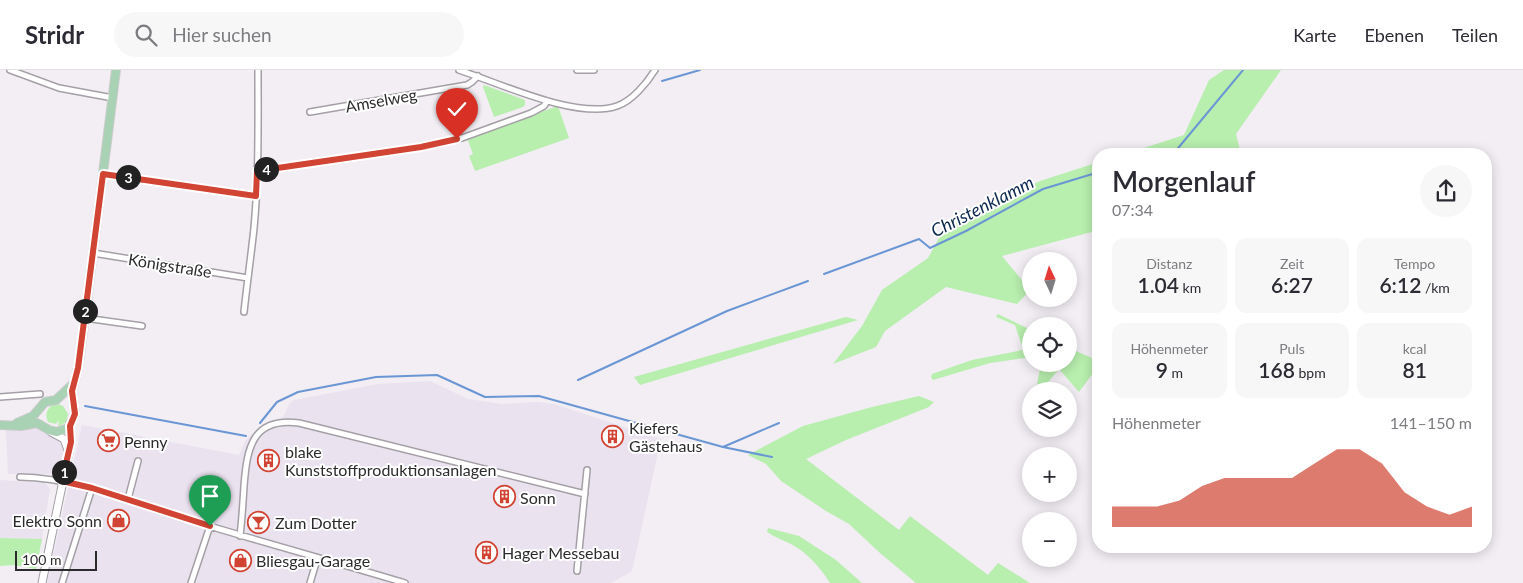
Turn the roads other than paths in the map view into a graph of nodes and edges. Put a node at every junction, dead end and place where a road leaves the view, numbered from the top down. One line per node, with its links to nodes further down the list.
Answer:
1 (10, 70): 9 (street)
2 (116, 70): 9 (main road)
3 (258, 70): 12 (street)
4 (459, 70): 8 (street)
5 (577, 70): 6 (street)
6 (594, 70)
7 (655, 70): 10 (street)
8 (478, 76): 10 (street); 11 (street, Amselweg)
9 (113, 98): 13 (main road)
10 (547, 101): 12 (street)
11 (310, 112)
12 (257, 171): 14 (street)
13 (103, 174): 14 (street); 15 (main road)
14 (256, 196): 16 (street)
15 (92, 253): 16 (street, Königstraße); 18 (main road)
16 (248, 278): 17 (street)
17 (244, 312)
18 (85, 318): 19 (street); 20 (main road)
19 (142, 326)
20 (72, 385): 23 (main road); 24 (main road)
21 (40, 394): 22 (street)
22 (0, 397)
23 (53, 400): 24 (main road); 25 (main road); 26 (main road)
24 (71, 422): 26 (main road); 27 (main road)
25 (3, 425): 26 (main road)
26 (47, 428): 27 (main road)
27 (69, 453): 31 (main road)
28 (138, 461): 34 (street)
29 (587, 470): 33 (street)
30 (20, 477): 31 (street)
31 (62, 481): 32 (street); 39 (main road)
32 (92, 488): 34 (street); 40 (street)
33 (585, 494): 36 (street); 38 (street)
34 (128, 500): 35 (street)
35 (210, 526): 36 (street); 41 (street)
36 (240, 536): 37 (street)
37 (315, 557): 42 (street); 43 (street)
38 (577, 571)
39 (42, 583)
40 (62, 583)
41 (191, 583)
42 (310, 583)
43 (405, 583)

